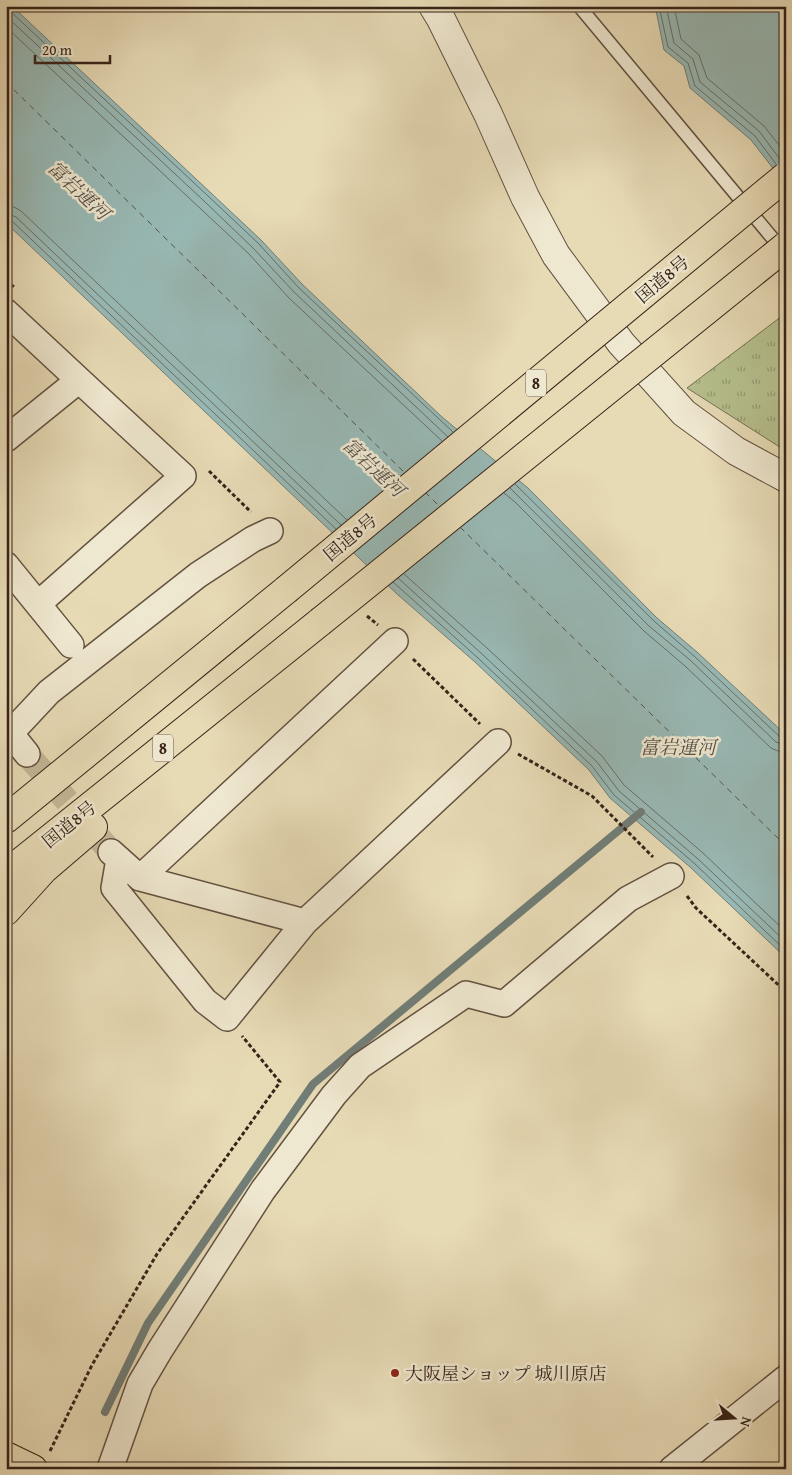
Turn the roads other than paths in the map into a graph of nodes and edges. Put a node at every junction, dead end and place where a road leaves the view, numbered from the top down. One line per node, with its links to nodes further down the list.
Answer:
1 (433, 6): 9 (street)
2 (579, 6): 5 (lane)
3 (786, 176): 19 (main road, 国道8号 / 8, bridge)
4 (786, 246): 15 (main road, 国道8号 / 8, bridge)
5 (786, 254)
6 (13, 302): 7 (street)
7 (79, 380): 8 (street); 12 (street)
8 (6, 439)
9 (786, 478)
10 (270, 531): 16 (street)
11 (6, 565): 12 (street)
12 (38, 604): 14 (street)
13 (395, 641): 22 (street)
14 (71, 645)
15 (289, 646): 21 (main road, 国道8号 / 8); 23 (main road)
16 (9, 736): 18 (street)
17 (498, 742): 24 (street)
18 (27, 754)
19 (6, 819)
20 (668, 872): 28 (street)
21 (6, 874)
22 (140, 878): 24 (street); 24 (street)
23 (6, 911)
24 (305, 922)
25 (786, 1378): 29 (street)
26 (6, 1456): 27 (main road)
27 (41, 1461)
28 (110, 1469)
29 (672, 1469)

